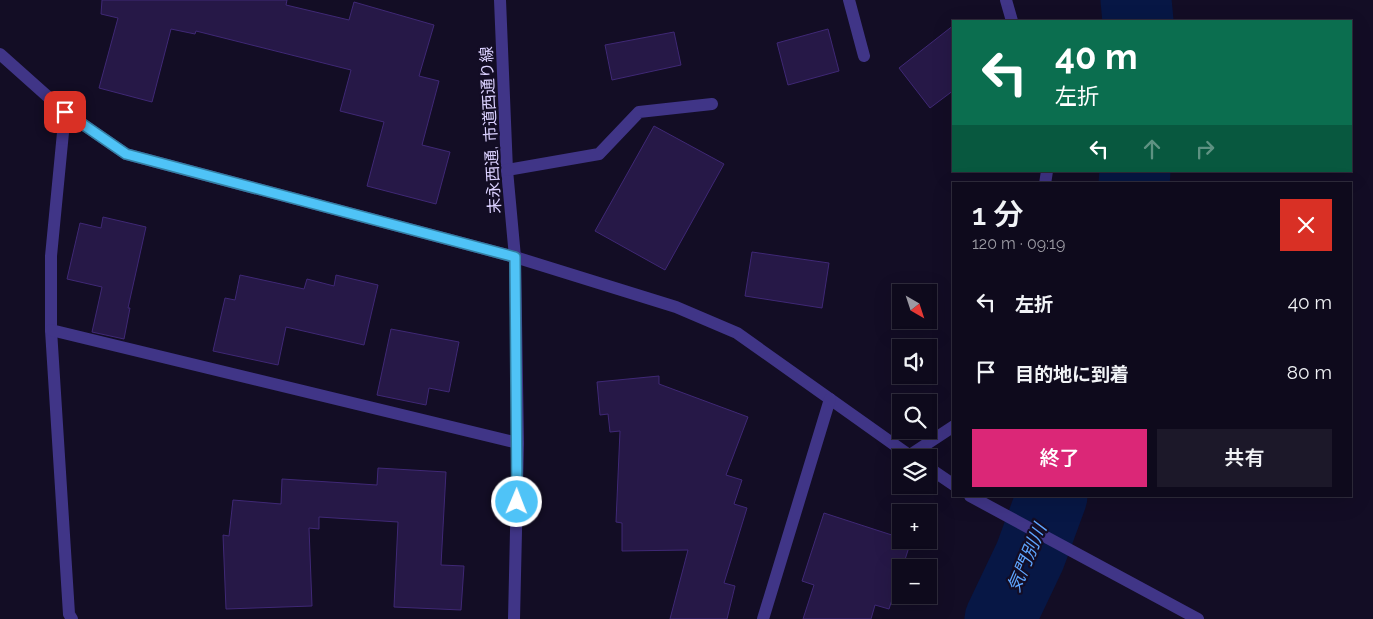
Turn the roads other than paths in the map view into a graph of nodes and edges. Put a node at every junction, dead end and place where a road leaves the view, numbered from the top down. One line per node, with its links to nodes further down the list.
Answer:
1 (500, 0): 9 (street, 末永西通, 市道西通り線)
2 (849, 0): 6 (street)
3 (1006, 0): 4 (street)
4 (1012, 20)
5 (0, 54): 8 (street)
6 (864, 56)
7 (712, 104): 9 (street)
8 (65, 112): 10 (street); 11 (street)
9 (507, 170): 10 (street, 末永西通, 市道西通り線)
10 (515, 257): 12 (street); 14 (street, 末永西通, 市道西通り線)
11 (51, 330): 14 (street); 20 (street)
12 (830, 399): 15 (street); 22 (street)
13 (952, 427): 16 (street)
14 (518, 443): 21 (street, 末永西通, 市道西通り線)
15 (902, 449)
16 (922, 449)
17 (937, 473): 18 (street)
18 (952, 484)
19 (972, 498): 23 (street)
20 (72, 619)
21 (514, 619)
22 (763, 619)
23 (1198, 619)

